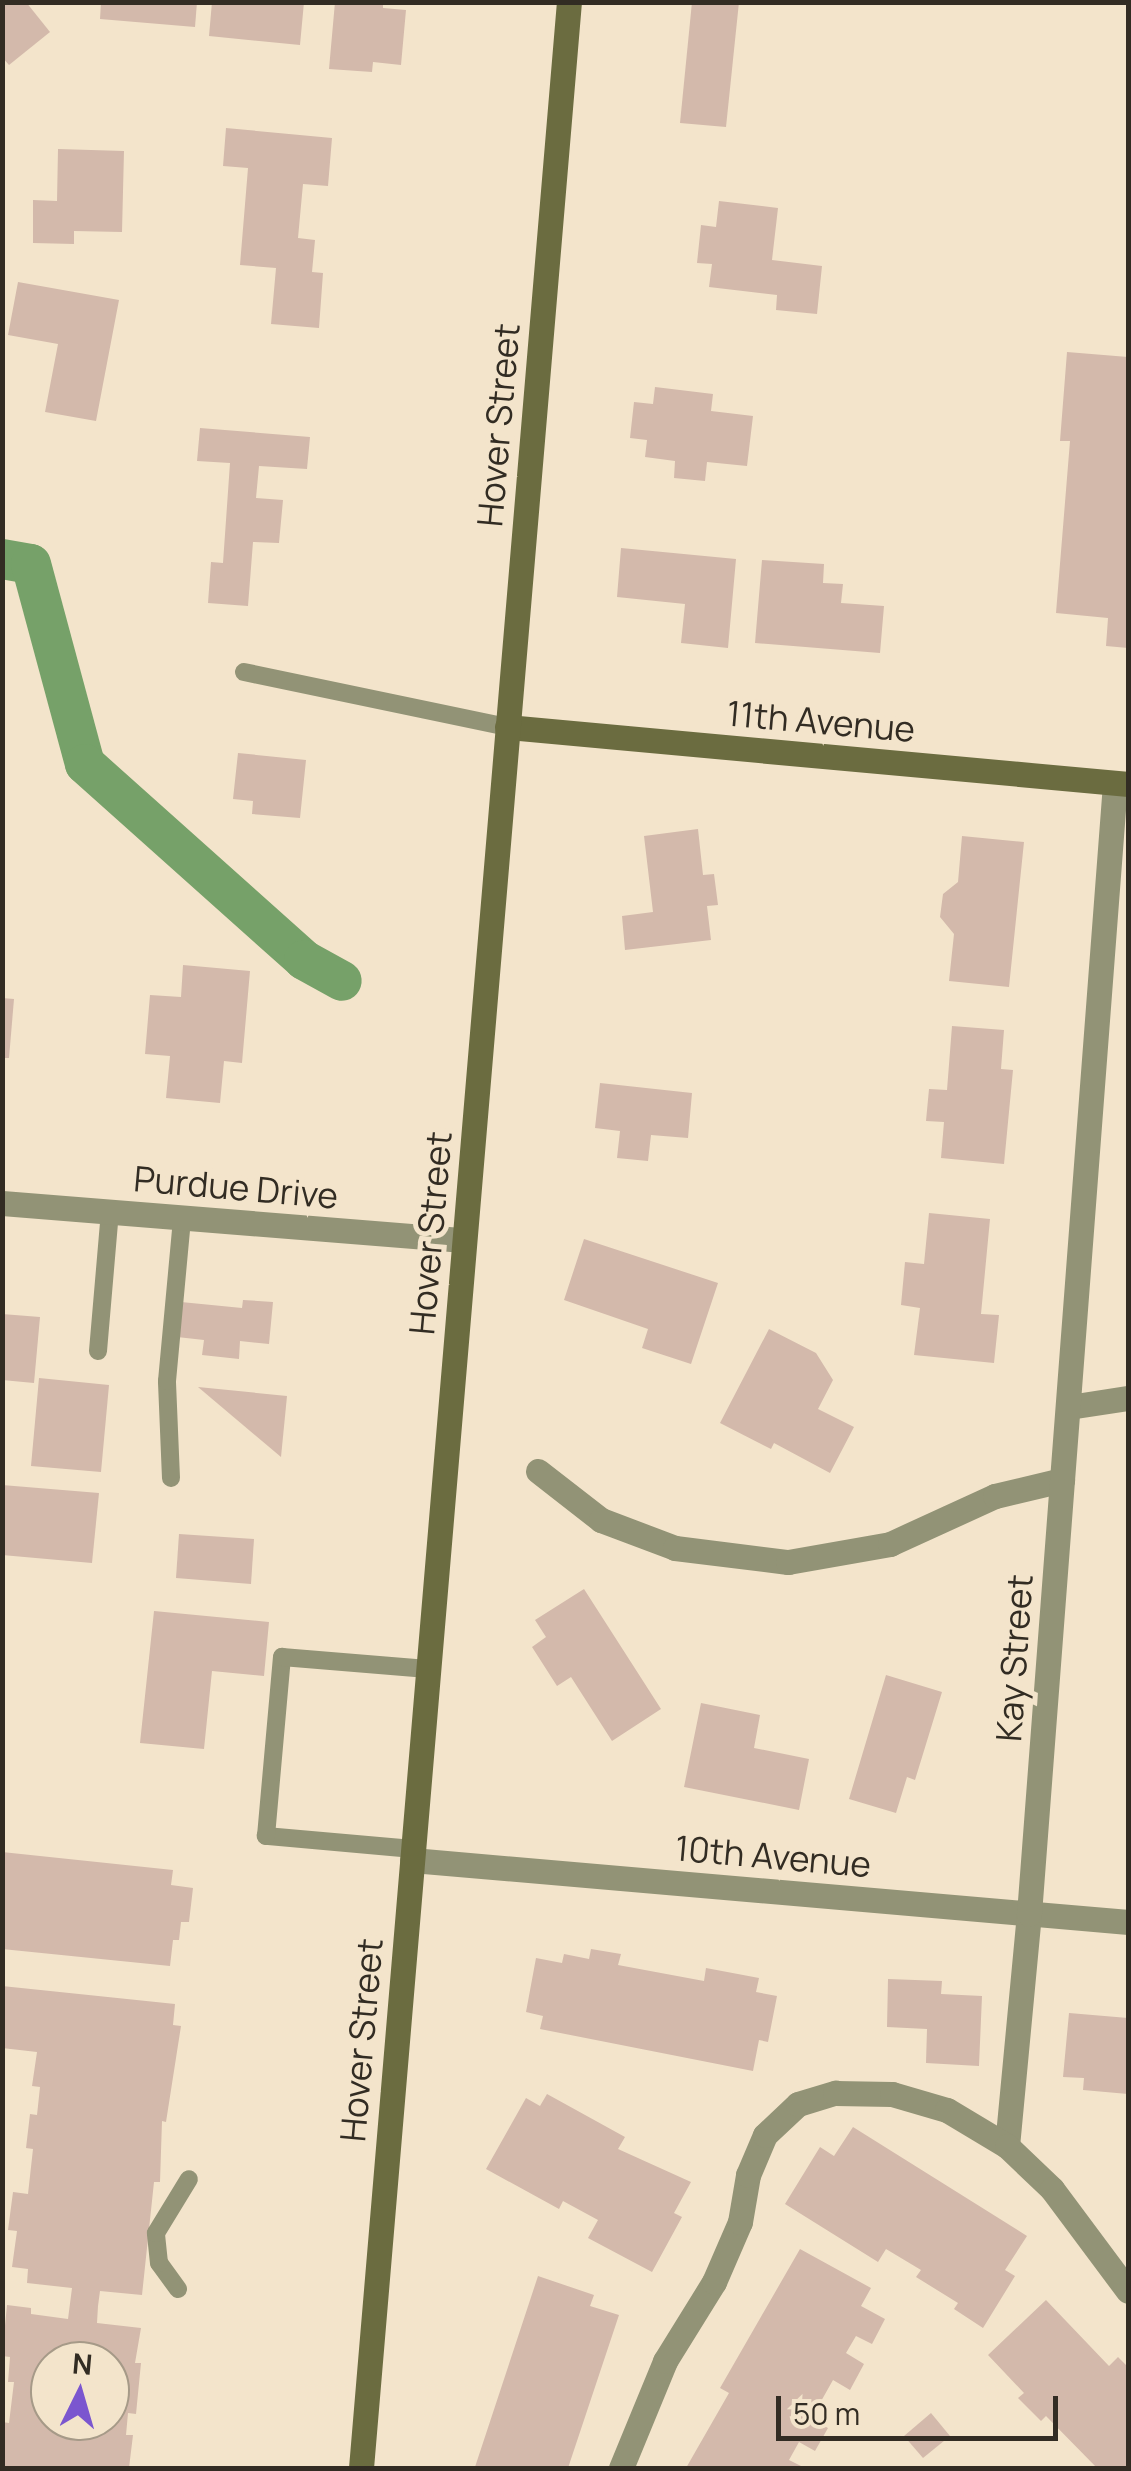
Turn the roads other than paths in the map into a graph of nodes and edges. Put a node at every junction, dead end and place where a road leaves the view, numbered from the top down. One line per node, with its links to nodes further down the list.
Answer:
1 (569, 2): 3 (main road, Hover Street)
2 (244, 672): 3 (lane)
3 (508, 728): 4 (main road, 11th Avenue); 8 (main road, Hover Street)
4 (1122, 784): 11 (street, Kay Street)
5 (2, 1203): 6 (street, Purdue Drive)
6 (110, 1212): 7 (street, Purdue Drive); 9 (lane)
7 (182, 1218): 8 (street, Purdue Drive); 13 (lane)
8 (464, 1240): 15 (main road, Hover Street)
9 (98, 1351)
10 (1128, 1398): 11 (street)
11 (1069, 1407): 14 (street, Kay Street)
12 (538, 1470): 14 (street)
13 (170, 1478)
14 (1062, 1480): 17 (street, Kay Street)
15 (428, 1669): 16 (main road, Hover Street); 16 (lane)
16 (413, 1855): 17 (street, 10th Avenue); 23 (main road, Hover Street)
17 (1029, 1914): 18 (street, 10th Avenue); 19 (street, Kay Street)
18 (1128, 1922)
19 (1006, 2146): 22 (street); 24 (street)
20 (189, 2179): 21 (lane)
21 (178, 2290)
22 (1128, 2291)
23 (361, 2468)
24 (622, 2468)

